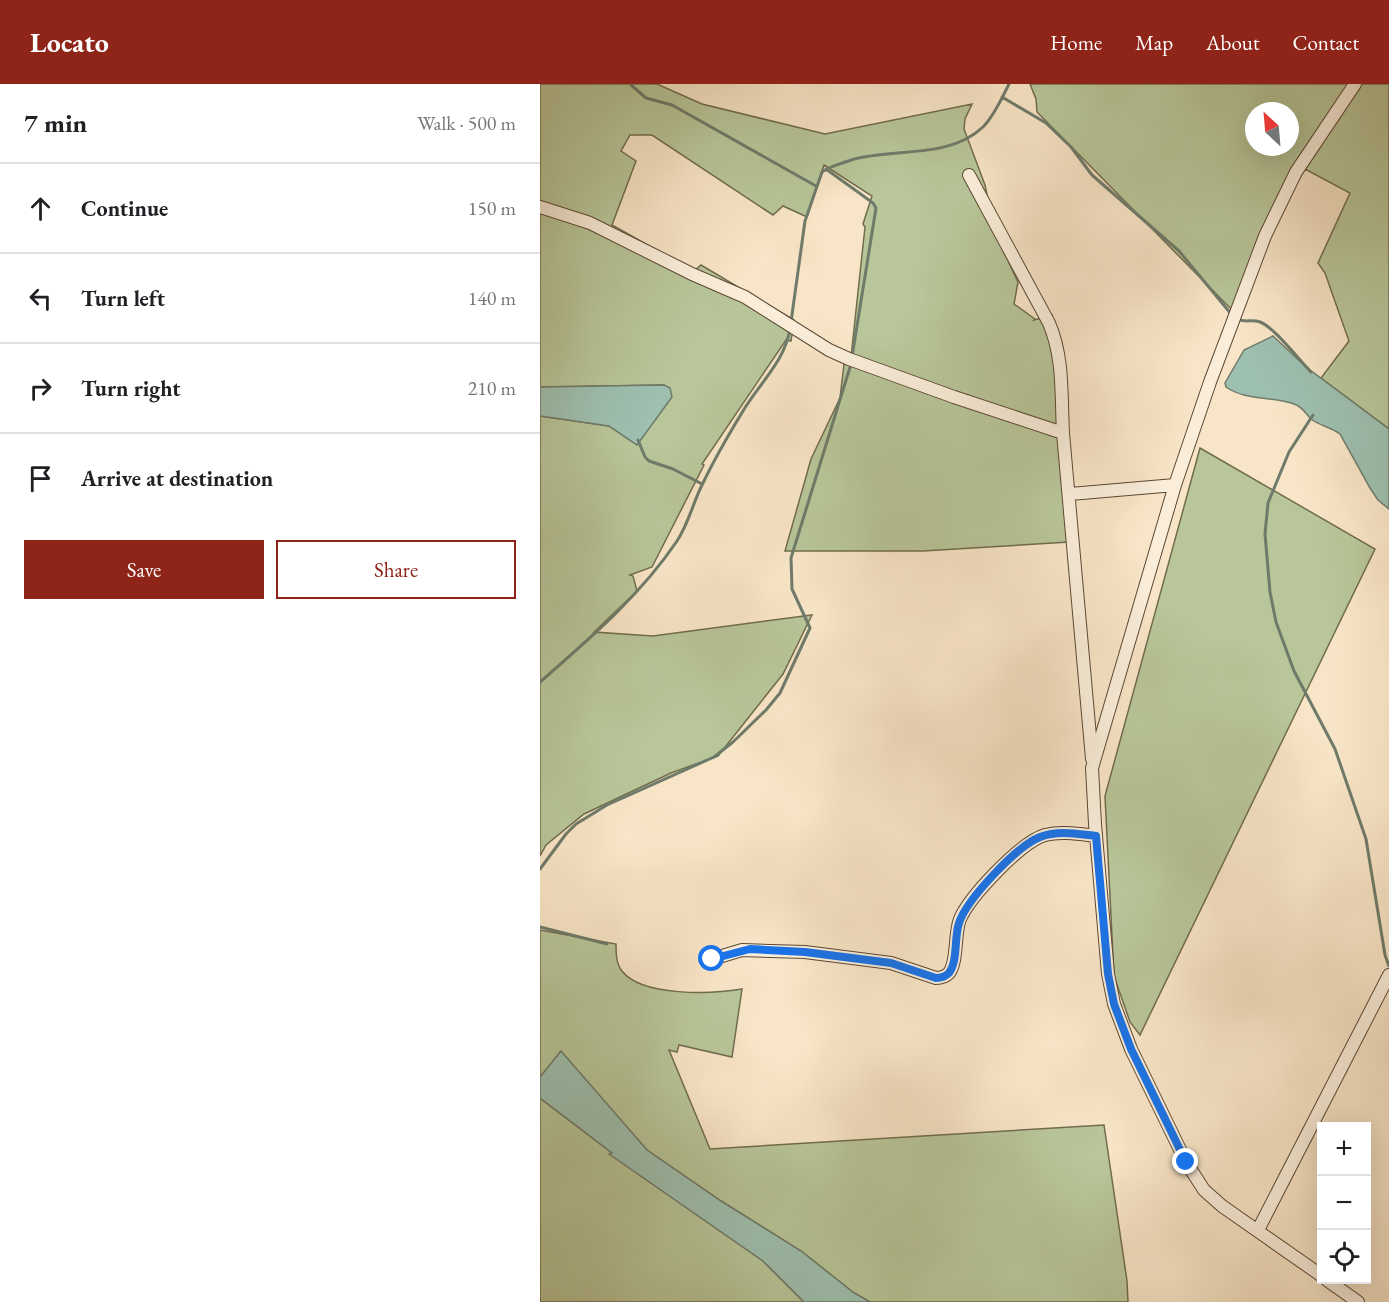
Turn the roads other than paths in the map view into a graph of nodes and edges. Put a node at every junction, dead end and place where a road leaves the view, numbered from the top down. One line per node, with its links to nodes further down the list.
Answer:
1 (1355, 84): 5 (street)
2 (969, 175): 4 (street)
3 (540, 207): 4 (street)
4 (1063, 433): 6 (street)
5 (1175, 485): 6 (street); 7 (street)
6 (1070, 494): 7 (street)
7 (1092, 768): 8 (street)
8 (1096, 836): 9 (street); 11 (street)
9 (712, 959)
10 (1389, 975): 11 (street)
11 (1257, 1230): 12 (street)
12 (1317, 1272)
13 (1333, 1284): 14 (street)
14 (1358, 1302)

